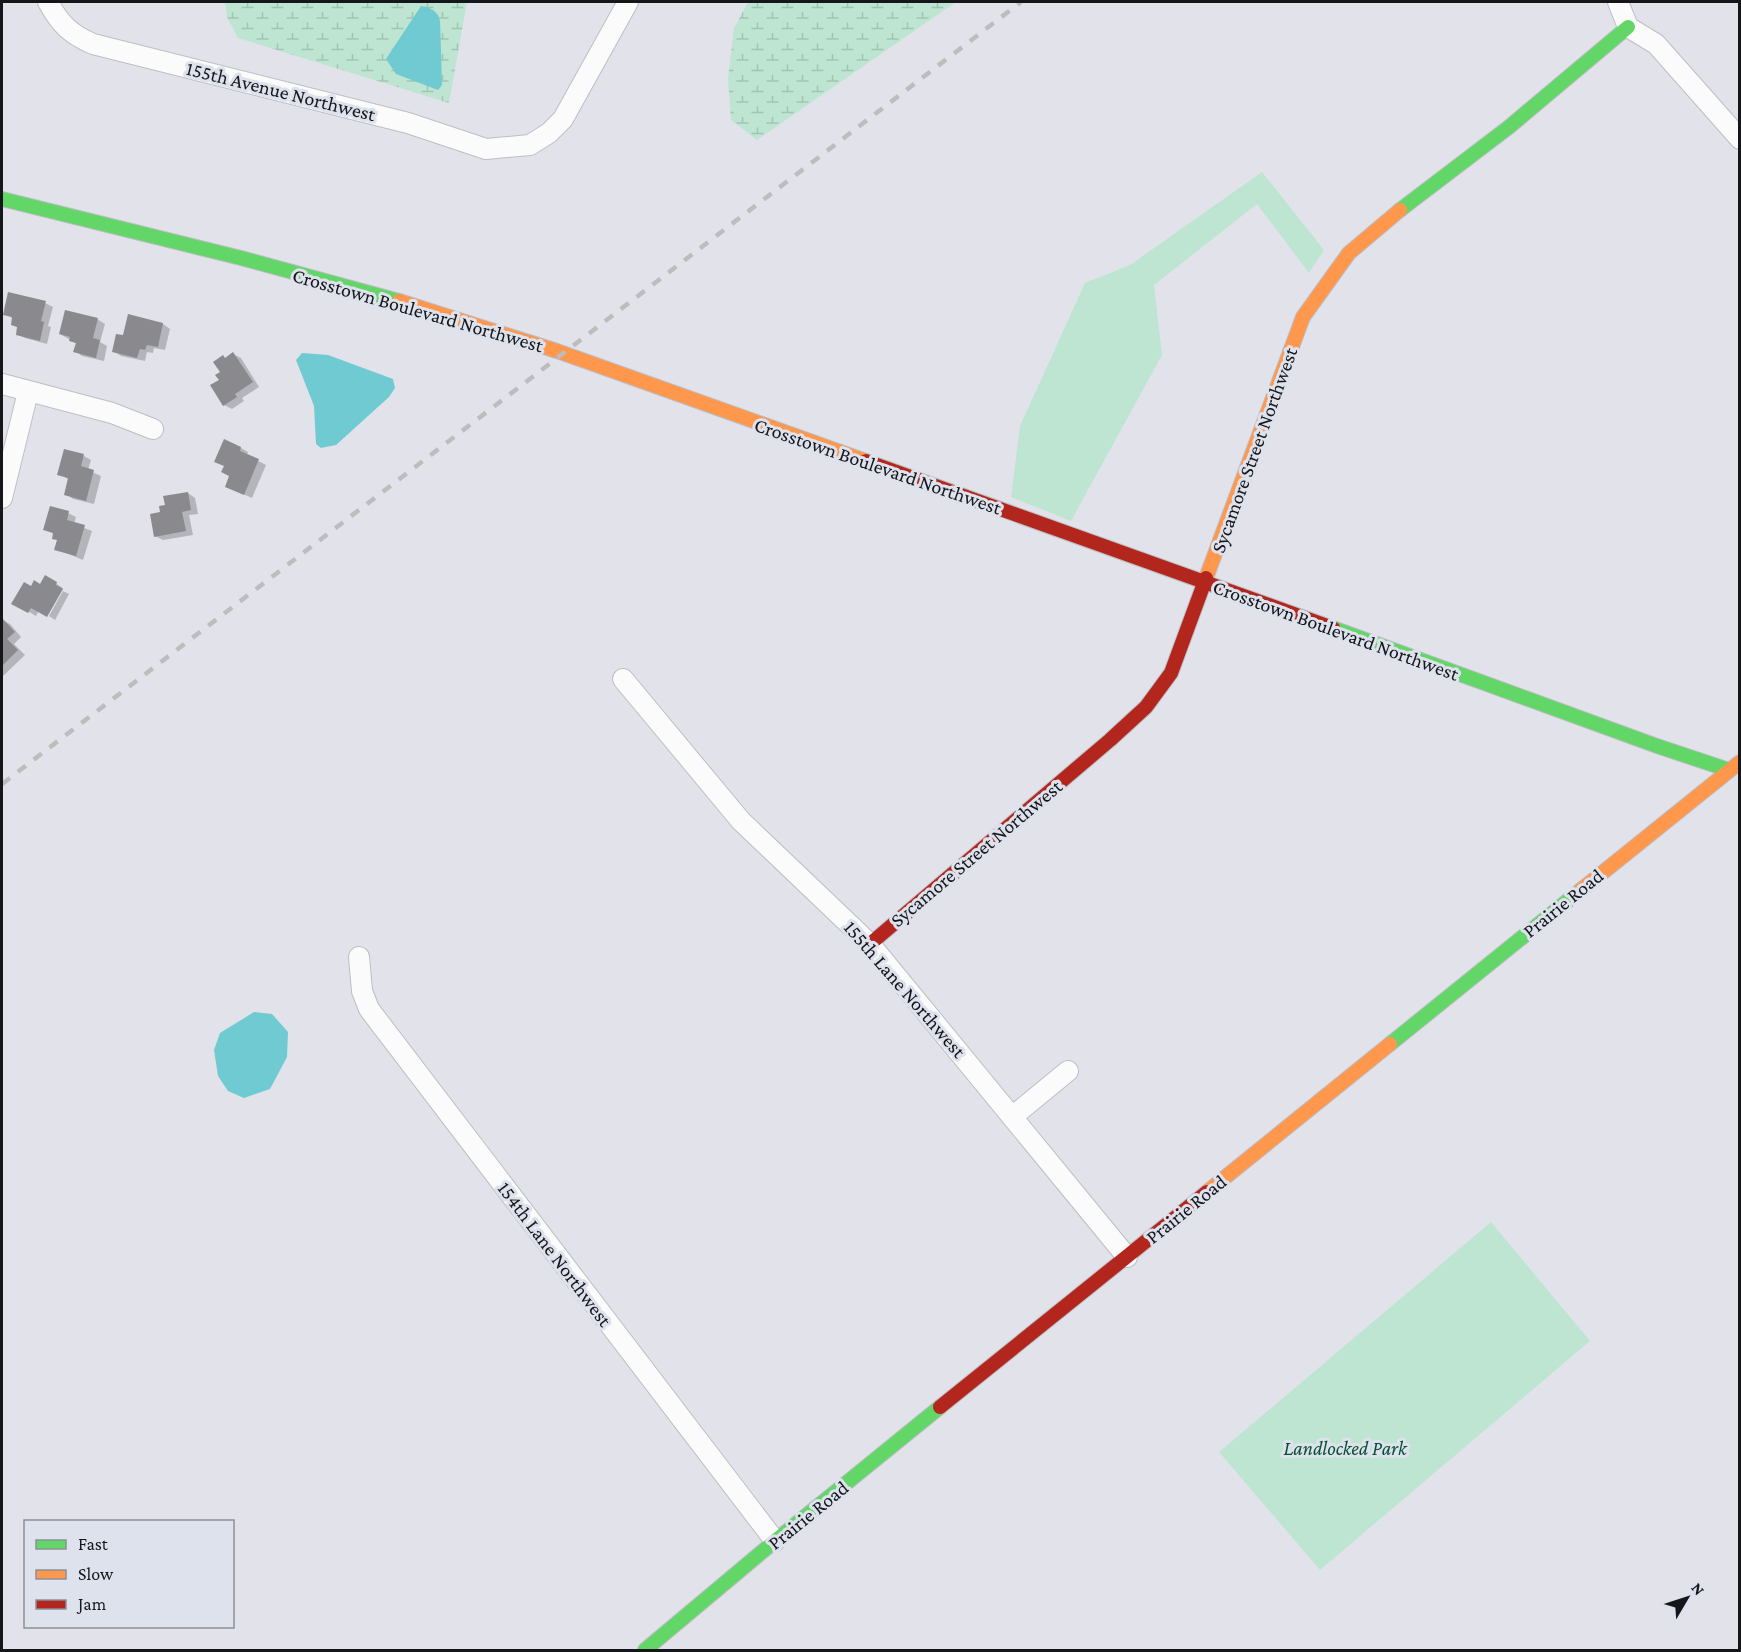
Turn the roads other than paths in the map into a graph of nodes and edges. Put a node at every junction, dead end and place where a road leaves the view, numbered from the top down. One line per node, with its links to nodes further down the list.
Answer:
1 (48, 2): 2 (street, 155th Avenue Northwest)
2 (627, 2)
3 (1618, 2): 4 (street)
4 (1628, 27): 5 (street); 11 (street, Sycamore Street Northwest)
5 (1740, 139)
6 (2, 199): 11 (street, Crosstown Boulevard Northwest)
7 (2, 384): 8 (street)
8 (28, 392): 9 (street); 10 (street)
9 (153, 429)
10 (2, 498)
11 (1206, 582): 13 (street, Crosstown Boulevard Northwest); 15 (street, Sycamore Street Northwest)
12 (622, 679): 15 (street, 155th Lane Northwest)
13 (1734, 766): 14 (street); 19 (street, Prairie Road)
14 (1740, 784)
15 (870, 944): 18 (street, 155th Lane Northwest)
16 (359, 957): 20 (street, 154th Lane Northwest)
17 (1068, 1071): 18 (street)
18 (1012, 1117): 19 (street, 155th Lane Northwest)
19 (1127, 1257): 20 (street, Prairie Road)
20 (775, 1541): 21 (street, Prairie Road)
21 (645, 1650)

